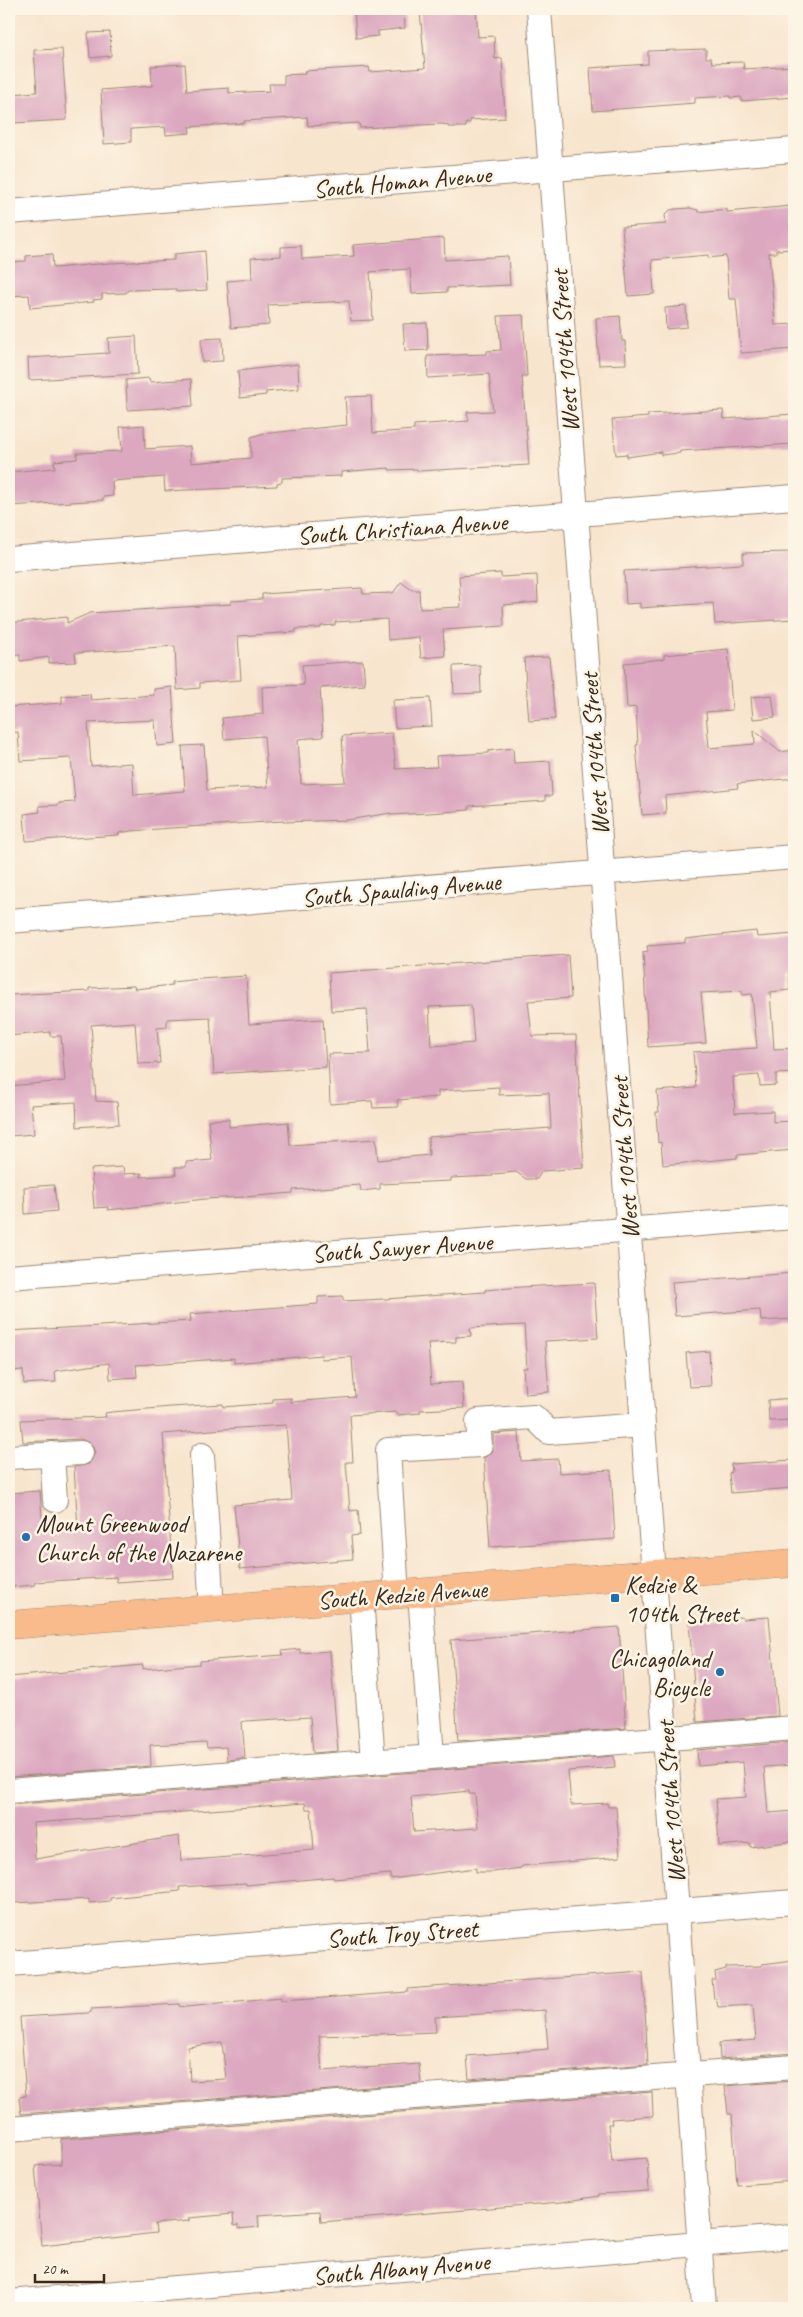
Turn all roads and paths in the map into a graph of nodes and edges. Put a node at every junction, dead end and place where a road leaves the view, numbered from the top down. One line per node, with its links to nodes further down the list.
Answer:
1 (539, 9): 3 (street, West 104th Street)
2 (794, 150): 3 (street, South Homan Avenue)
3 (551, 169): 4 (street, South Homan Avenue); 6 (street, West 104th Street)
4 (9, 212)
5 (794, 497): 6 (street, South Christiana Avenue)
6 (576, 514): 7 (street, South Christiana Avenue); 9 (street, West 104th Street)
7 (9, 559)
8 (794, 858): 9 (street, South Spaulding Avenue)
9 (602, 873): 10 (street, South Spaulding Avenue); 12 (street, West 104th Street)
10 (9, 921)
11 (794, 1217): 12 (street, South Sawyer Avenue)
12 (629, 1230): 13 (street, South Sawyer Avenue); 14 (street, West 104th Street)
13 (9, 1277)
14 (643, 1425): 21 (street, West 104th Street); 22 (street)
15 (81, 1453): 16 (street)
16 (52, 1454): 18 (street); 19 (street)
17 (202, 1455): 24 (street)
18 (9, 1456)
19 (55, 1500)
20 (794, 1563): 21 (main road, South Kedzie Avenue)
21 (654, 1575): 22 (main road, South Kedzie Avenue); 27 (street, West 104th Street)
22 (408, 1594): 23 (main road, South Kedzie Avenue); 28 (street)
23 (361, 1597): 24 (main road, South Kedzie Avenue); 29 (street)
24 (212, 1609): 25 (main road, South Kedzie Avenue)
25 (9, 1625)
26 (794, 1728): 27 (street)
27 (665, 1739): 28 (street); 32 (street, West 104th Street)
28 (432, 1757): 29 (street)
29 (373, 1762): 30 (street)
30 (9, 1791)
31 (794, 1902): 32 (street, South Troy Street)
32 (677, 1911): 33 (street, South Troy Street); 35 (street, West 104th Street)
33 (9, 1964)
34 (794, 2067): 35 (street)
35 (688, 2076): 36 (street); 38 (street, West 104th Street)
36 (9, 2129)
37 (794, 2236): 38 (street, South Albany Avenue)
38 (700, 2243): 39 (street, South Albany Avenue); 40 (street, West 104th Street)
39 (9, 2302)
40 (704, 2308)

